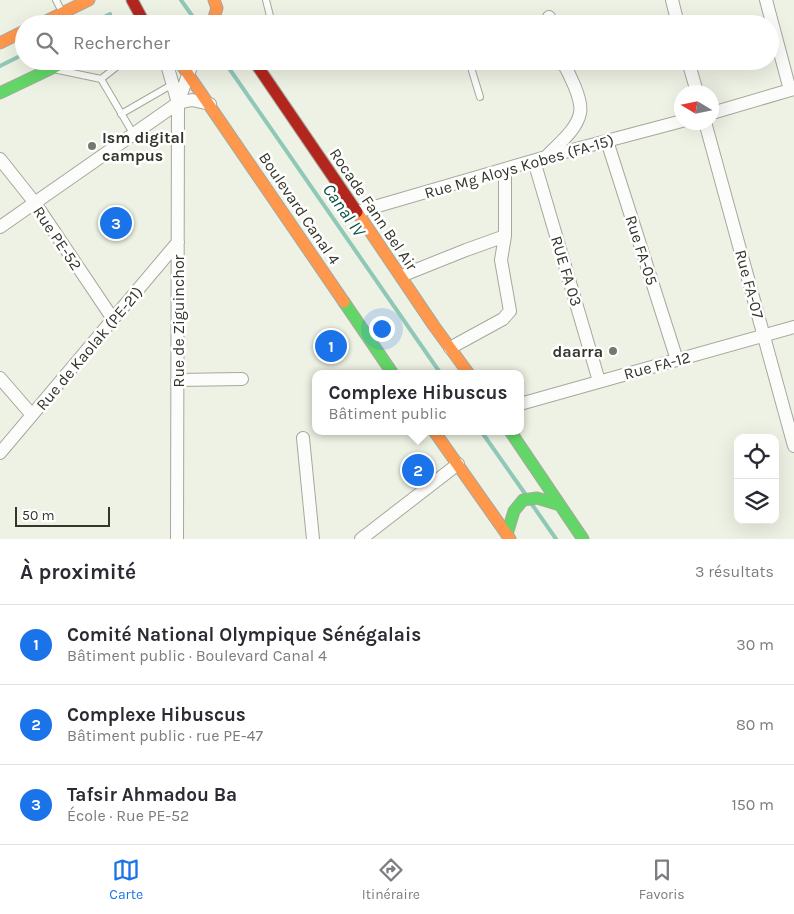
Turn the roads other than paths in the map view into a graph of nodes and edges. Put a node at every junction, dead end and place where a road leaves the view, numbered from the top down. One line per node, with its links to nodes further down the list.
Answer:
1 (56, 0): 8 (lane)
2 (89, 0): 8 (main road)
3 (132, 0): 10 (main road)
4 (266, 0): 12 (lane)
5 (672, 0): 13 (street)
6 (766, 0): 14 (street)
7 (216, 4): 11 (main road)
8 (62, 13): 9 (main road)
9 (58, 15)
10 (140, 15)
11 (223, 15)
12 (270, 15)
13 (676, 15)
14 (770, 15)
15 (15, 36): 16 (main road)
16 (0, 43)
17 (779, 44): 32 (street)
18 (50, 70): 33 (main road)
19 (57, 70): 29 (lane)
20 (112, 70): 29 (lane)
21 (169, 70): 30 (street)
22 (185, 70): 28 (main road, Boulevard Canal 4)
23 (190, 70): 28 (street)
24 (260, 70): 48 (main road, Rocade Fann Bel Air)
25 (472, 70): 34 (lane)
26 (566, 70): 43 (street)
27 (691, 70): 31 (street)
28 (188, 74): 35 (street); 36 (main road, Boulevard Canal 4)
29 (101, 79): 38 (lane)
30 (173, 84): 35 (street); 38 (lane)
31 (695, 85)
32 (792, 89): 37 (street)
33 (0, 93)
34 (480, 97)
35 (178, 103): 36 (street); 41 (street); 51 (street, Rue de Ziguinchor)
36 (210, 104): 58 (main road, Boulevard Canal 4)
37 (719, 110)
38 (122, 114): 41 (lane)
39 (674, 123): 42 (street, Rue Mg Aloys Kobes (FA-15))
40 (707, 130): 55 (street, Rue FA-07)
41 (134, 135): 47 (street)
42 (608, 141): 43 (street, Rue Mg Aloys Kobes (FA-15)); 57 (street, Rue FA-05)
43 (546, 157): 45 (street, Rue Mg Aloys Kobes (FA-15))
44 (0, 159): 47 (street, Rue PE-52)
45 (534, 161): 46 (street, Rue Mg Aloys Kobes (FA-15)); 63 (street, RUE FA 03)
46 (505, 170): 48 (street, Rue Mg Aloys Kobes (FA-15)); 50 (street)
47 (35, 203): 49 (street); 53 (street, Rue PE-52)
48 (357, 212): 52 (main road, Rocade Fann Bel Air)
49 (0, 227)
50 (505, 236): 52 (street); 56 (street)
51 (178, 242): 53 (street, Rue de Kaolak (PE-21)); 62 (street, Rue de Ziguinchor)
52 (401, 276): 56 (main road, Rocade Fann Bel Air)
53 (113, 319): 65 (street, Rue de Kaolak (PE-21))
54 (794, 327): 55 (street, Rue FA-12)
55 (764, 336): 57 (street, Rue FA-12); 69 (street, Rue FA-07)
56 (450, 348): 59 (main road, Rocade Fann Bel Air)
57 (677, 360): 63 (street, Rue FA-12)
58 (390, 370)
59 (466, 370)
60 (0, 378): 65 (street)
61 (242, 379): 62 (street)
62 (178, 380): 74 (street, Rue de Ziguinchor)
63 (600, 381): 64 (street, Rue FA-12)
64 (524, 403)
65 (32, 415): 70 (street, Rue de Kaolak (PE-21))
66 (437, 435): 71 (main road)
67 (513, 435): 72 (main road)
68 (303, 438): 75 (street)
69 (794, 443)
70 (0, 453)
71 (458, 464): 73 (main road); 76 (street)
72 (560, 505): 73 (main road); 77 (main road)
73 (509, 536)
74 (177, 539)
75 (313, 539)
76 (362, 539)
77 (583, 539)

